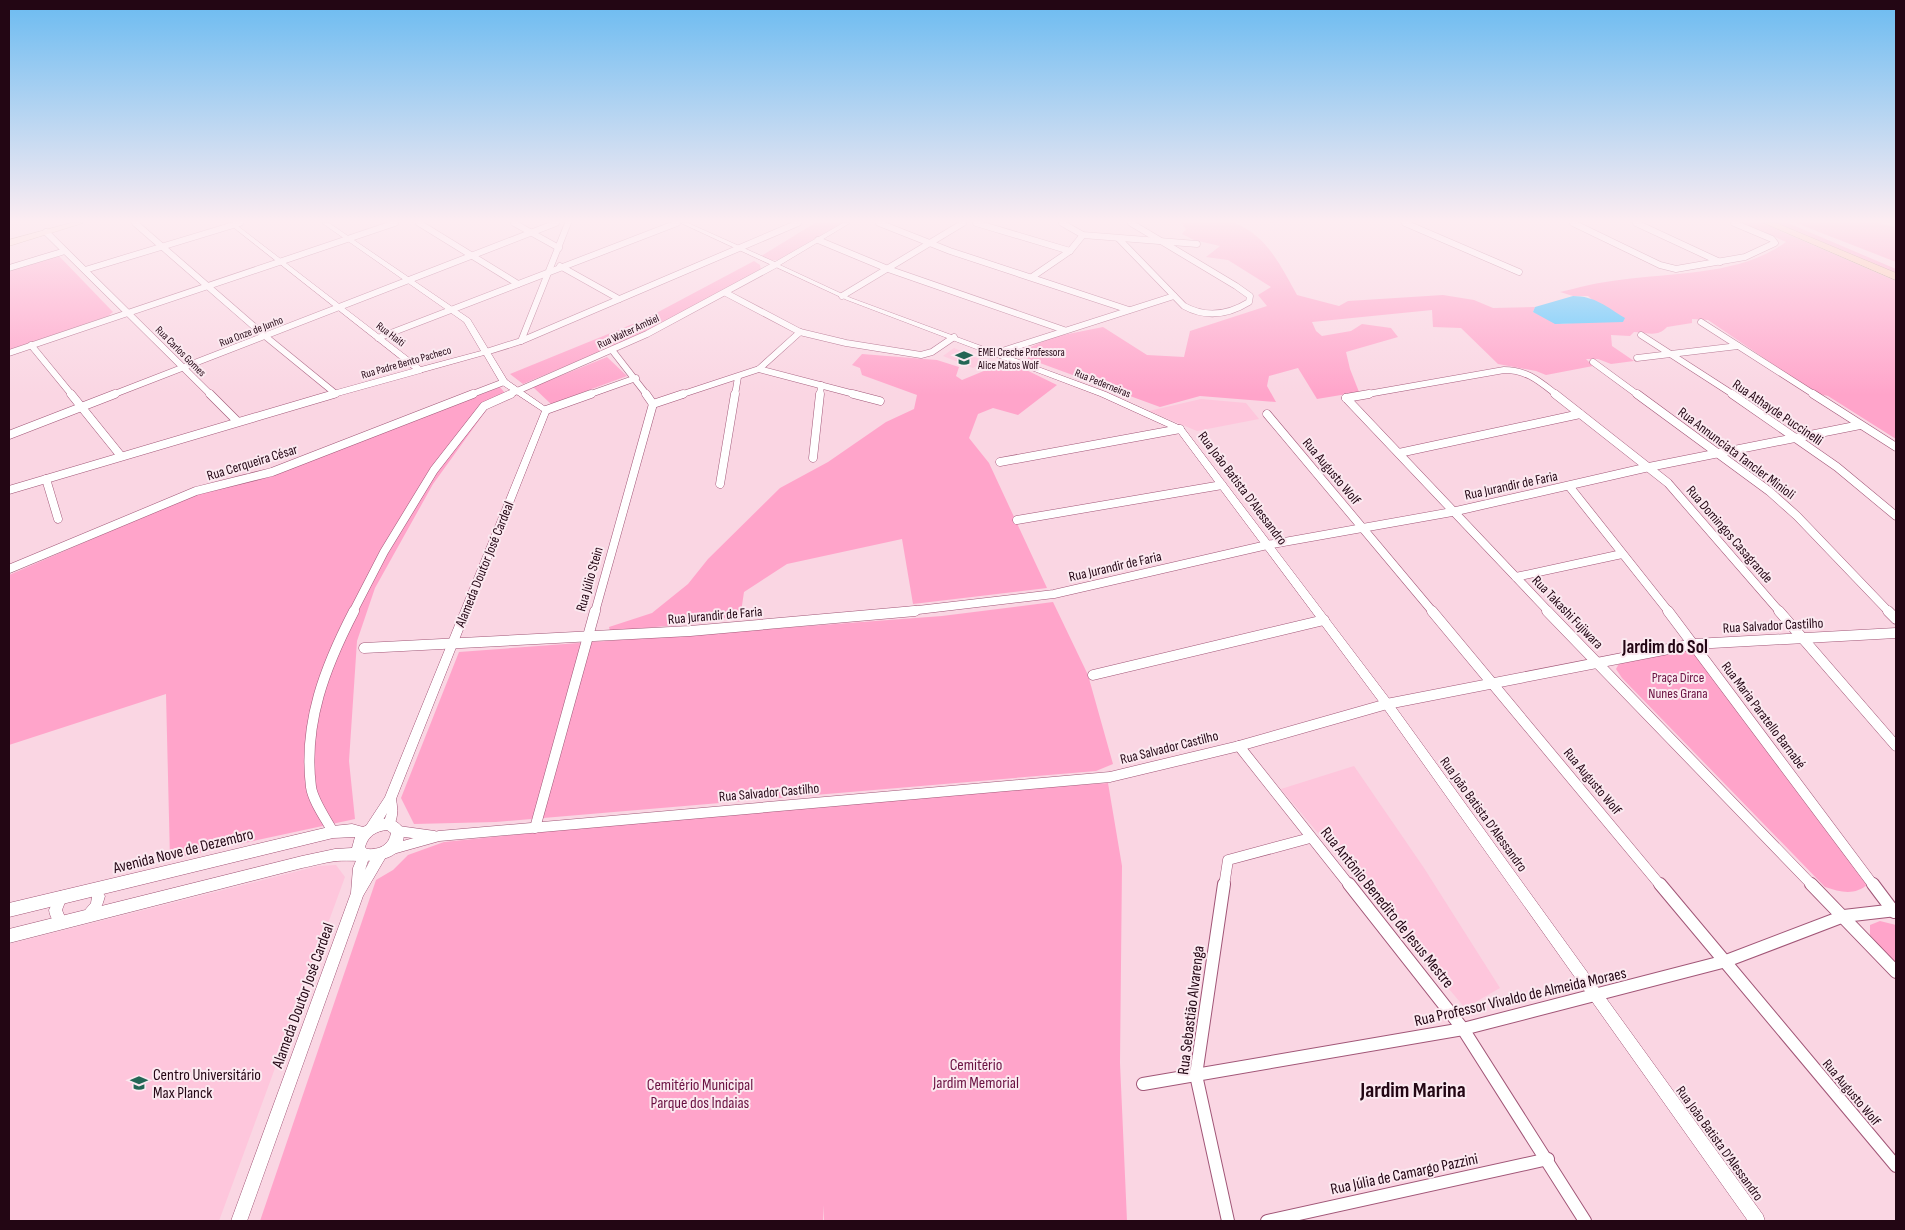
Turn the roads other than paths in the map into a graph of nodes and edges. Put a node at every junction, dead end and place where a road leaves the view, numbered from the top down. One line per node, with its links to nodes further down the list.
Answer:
1 (95, 280): 27 (street, Rua Carlos Gomes)
2 (202, 280): 19 (street)
3 (226, 280): 19 (street)
4 (304, 280): 24 (street, Rua Haiti)
5 (512, 280): 18 (street)
6 (527, 280): 18 (street)
7 (544, 280): 35 (street)
8 (585, 280): 23 (street)
9 (663, 280): 23 (street, Rua Padre Bento Pacheco)
10 (747, 280): 20 (street, Rua Walter Ambiel)
11 (809, 280): 21 (street, Rua Pederneiras)
12 (869, 280): 21 (street)
13 (921, 280): 29 (street)
14 (1042, 280): 26 (street)
15 (1159, 280): 22 (street)
16 (1225, 280): 22 (street)
17 (407, 281): 24 (street, Rua Onze de Junho); 25 (street)
18 (518, 284): 25 (street)
19 (209, 286): 27 (street); 32 (street)
20 (726, 293): 30 (street); 38 (street, Rua Walter Ambiel)
21 (842, 296): 33 (street, Rua Pederneiras)
22 (1174, 296): 26 (street)
23 (619, 299): 35 (street, Rua Padre Bento Pacheco)
24 (338, 308): 32 (street, Rua Onze de Junho); 34 (street, Rua Haiti)
25 (453, 310): 34 (street); 39 (street)
26 (1129, 310): 29 (street)
27 (128, 313): 36 (street); 45 (street, Rua Carlos Gomes)
28 (1701, 322): 37 (street)
29 (1064, 330): 41 (street)
30 (800, 332): 33 (street); 46 (street)
31 (1641, 335): 42 (street, Rua Athayde Puccinelli)
32 (265, 336): 45 (street, Rua Onze de Junho); 54 (street)
33 (954, 337): 41 (street, Rua Pederneiras)
34 (378, 338): 47 (street, Rua Haiti)
35 (521, 341): 39 (street, Rua Padre Bento Pacheco)
36 (31, 345): 40 (street); 57 (street)
37 (1738, 346): 42 (street); 62 (street)
38 (612, 350): 50 (street); 53 (street, Rua Walter Ambiel)
39 (486, 352): 47 (street, Rua Padre Bento Pacheco); 51 (street)
40 (9, 353)
41 (996, 353): 63 (street, Rua Pederneiras)
42 (1670, 354): 43 (street); 65 (street, Rua Athayde Puccinelli)
43 (1637, 358)
44 (1593, 362): 68 (street, Rua Annunciata Tancler Minioli)
45 (183, 367): 57 (street, Rua Onze de Junho); 61 (street, Rua Carlos Gomes)
46 (759, 369): 49 (street); 52 (street)
47 (420, 370): 54 (street, Rua Padre Bento Pacheco)
48 (1517, 370): 60 (street, Rua Domingos Casagrande); 67 (street, Rua Takashi Fujiwara)
49 (738, 377): 56 (street); 74 (street)
50 (636, 378): 56 (street); 58 (street)
51 (504, 382): 53 (street); 85 (street, Rua Cerqueira César)
52 (821, 385): 55 (street); 70 (street)
53 (517, 390): 58 (street); 105 (street, Rua Walter Ambiel)
54 (336, 394): 61 (street, Rua Padre Bento Pacheco)
55 (880, 401)
56 (653, 404): 90 (street, Rua Júlio Stein)
57 (81, 407): 64 (street, Rua Onze de Junho); 69 (street)
58 (546, 410): 93 (street, Alameda Doutor José Cardeal)
59 (1267, 414): 82 (street, Rua Augusto Wolf)
60 (1580, 414): 67 (street); 72 (street, Rua Domingos Casagrande)
61 (237, 421): 69 (street, Rua Padre Bento Pacheco)
62 (1860, 425): 65 (street, Rua Jurandir de Faria); 66 (street)
63 (1180, 429): 71 (street); 75 (street, Rua João Batista D'Alessandro)
64 (9, 435)
65 (1794, 437): 68 (street, Rua Jurandir de Faria); 79 (street, Rua Athayde Puccinelli)
66 (1896, 447)
67 (1399, 453): 78 (street, Rua Takashi Fujiwara)
68 (1720, 454): 72 (street, Rua Jurandir de Faria); 87 (street, Rua Annunciata Tancler Minioli)
69 (121, 456): 73 (street, Rua Padre Bento Pacheco)
70 (813, 458)
71 (1000, 462)
72 (1650, 467): 76 (street, Rua Jurandir de Faria); 91 (street, Rua Domingos Casagrande)
73 (46, 479): 77 (street, Rua Padre Bento Pacheco); 80 (street)
74 (720, 484)
75 (1222, 485): 81 (street); 83 (street, Rua João Batista D'Alessandro)
76 (1569, 486): 78 (street, Rua Jurandir de Faria); 84 (street, Rua Maria Paratello Barnabé)
77 (9, 490)
78 (1452, 512): 82 (street, Rua Jurandir de Faria); 86 (street, Rua Takashi Fujiwara)
79 (1896, 516)
80 (58, 519)
81 (1017, 520)
82 (1363, 529): 83 (street, Rua Jurandir de Faria); 97 (street, Rua Augusto Wolf)
83 (1267, 545): 88 (street, Rua João Batista D'Alessandro); 90 (street, Rua Jurandir de Faria)
84 (1622, 554): 86 (street); 92 (street, Rua Maria Paratello Barnabé)
85 (9, 569)
86 (1516, 578): 95 (street, Rua Takashi Fujiwara)
87 (1896, 618)
88 (1324, 620): 96 (street); 98 (street, Rua João Batista D'Alessandro)
89 (1896, 633): 91 (street, Rua Salvador Castilho)
90 (587, 637): 93 (street, Rua Jurandir de Faria); 103 (street, Rua Júlio Stein)
91 (1802, 638): 92 (street, Rua Salvador Castilho); 100 (street, Rua Domingos Casagrande)
92 (1694, 644): 95 (street, Rua Salvador Castilho); 114 (street, Rua Maria Paratello Barnabé)
93 (452, 645): 94 (street, Rua Jurandir de Faria); 101 (street, Alameda Doutor José Cardeal)
94 (364, 648)
95 (1597, 662): 97 (street, Rua Salvador Castilho); 116 (street, Rua Takashi Fujiwara)
96 (1092, 675)
97 (1493, 683): 98 (street, Rua Salvador Castilho); 119 (street, Rua Augusto Wolf)
98 (1387, 704): 99 (street, Rua Salvador Castilho); 121 (street, Rua João Batista D'Alessandro)
99 (1239, 746): 103 (street, Rua Salvador Castilho); 107 (street, Rua Antônio Benedito de Jesus Mestre)
100 (1896, 746)
101 (390, 798): 102 (street, Alameda Doutor José Cardeal); 104 (street, Alameda Doutor José Cardeal)
102 (393, 828): 104 (main road, Avenida Nove de Dezembro); 106 (street, Rua Salvador Castilho); 108 (main road)
103 (535, 828): 106 (street, Rua Salvador Castilho)
104 (368, 831): 105 (main road, Avenida Nove de Dezembro); 109 (main road)
105 (333, 832): 110 (main road, Avenida Nove de Dezembro)
106 (439, 836): 108 (street, Rua Salvador Castilho)
107 (1310, 838): 122 (street, Rua Antônio Benedito de Jesus Mestre); 123 (street, Rua Sebastião Alvarenga)
108 (385, 853): 109 (main road); 111 (street, Alameda Doutor José Cardeal)
109 (363, 855): 111 (street, Alameda Doutor José Cardeal); 115 (main road)
110 (94, 890): 112 (main road, Avenida Nove de Dezembro); 115 (street)
111 (357, 894): 127 (street, Alameda Doutor José Cardeal)
112 (61, 897): 113 (main road, Avenida Nove de Dezembro); 117 (street)
113 (9, 910)
114 (1895, 911): 116 (street, Rua Professor Vivaldo de Almeida Moraes)
115 (86, 916): 117 (main road)
116 (1844, 916): 119 (street, Rua Professor Vivaldo de Almeida Moraes); 120 (street, Rua Takashi Fujiwara)
117 (61, 922): 118 (main road)
118 (9, 936)
119 (1726, 961): 121 (street, Rua Professor Vivaldo de Almeida Moraes); 126 (street, Rua Augusto Wolf)
120 (1896, 972)
121 (1596, 996): 122 (street, Rua Professor Vivaldo de Almeida Moraes); 131 (street, Rua João Batista D'Alessandro)
122 (1464, 1029): 123 (street, Rua Professor Vivaldo de Almeida Moraes); 125 (street, Rua Antônio Benedito de Jesus Mestre)
123 (1196, 1075): 124 (street, Rua Professor Vivaldo de Almeida Moraes); 128 (street, Rua Sebastião Alvarenga)
124 (1143, 1084)
125 (1548, 1159): 129 (street, Rua Júlia de Camargo Pazzini); 130 (street, Rua Antônio Benedito de Jesus Mestre)
126 (1896, 1166)
127 (239, 1221)
128 (1228, 1221)
129 (1267, 1221)
130 (1585, 1221)
131 (1757, 1221)

